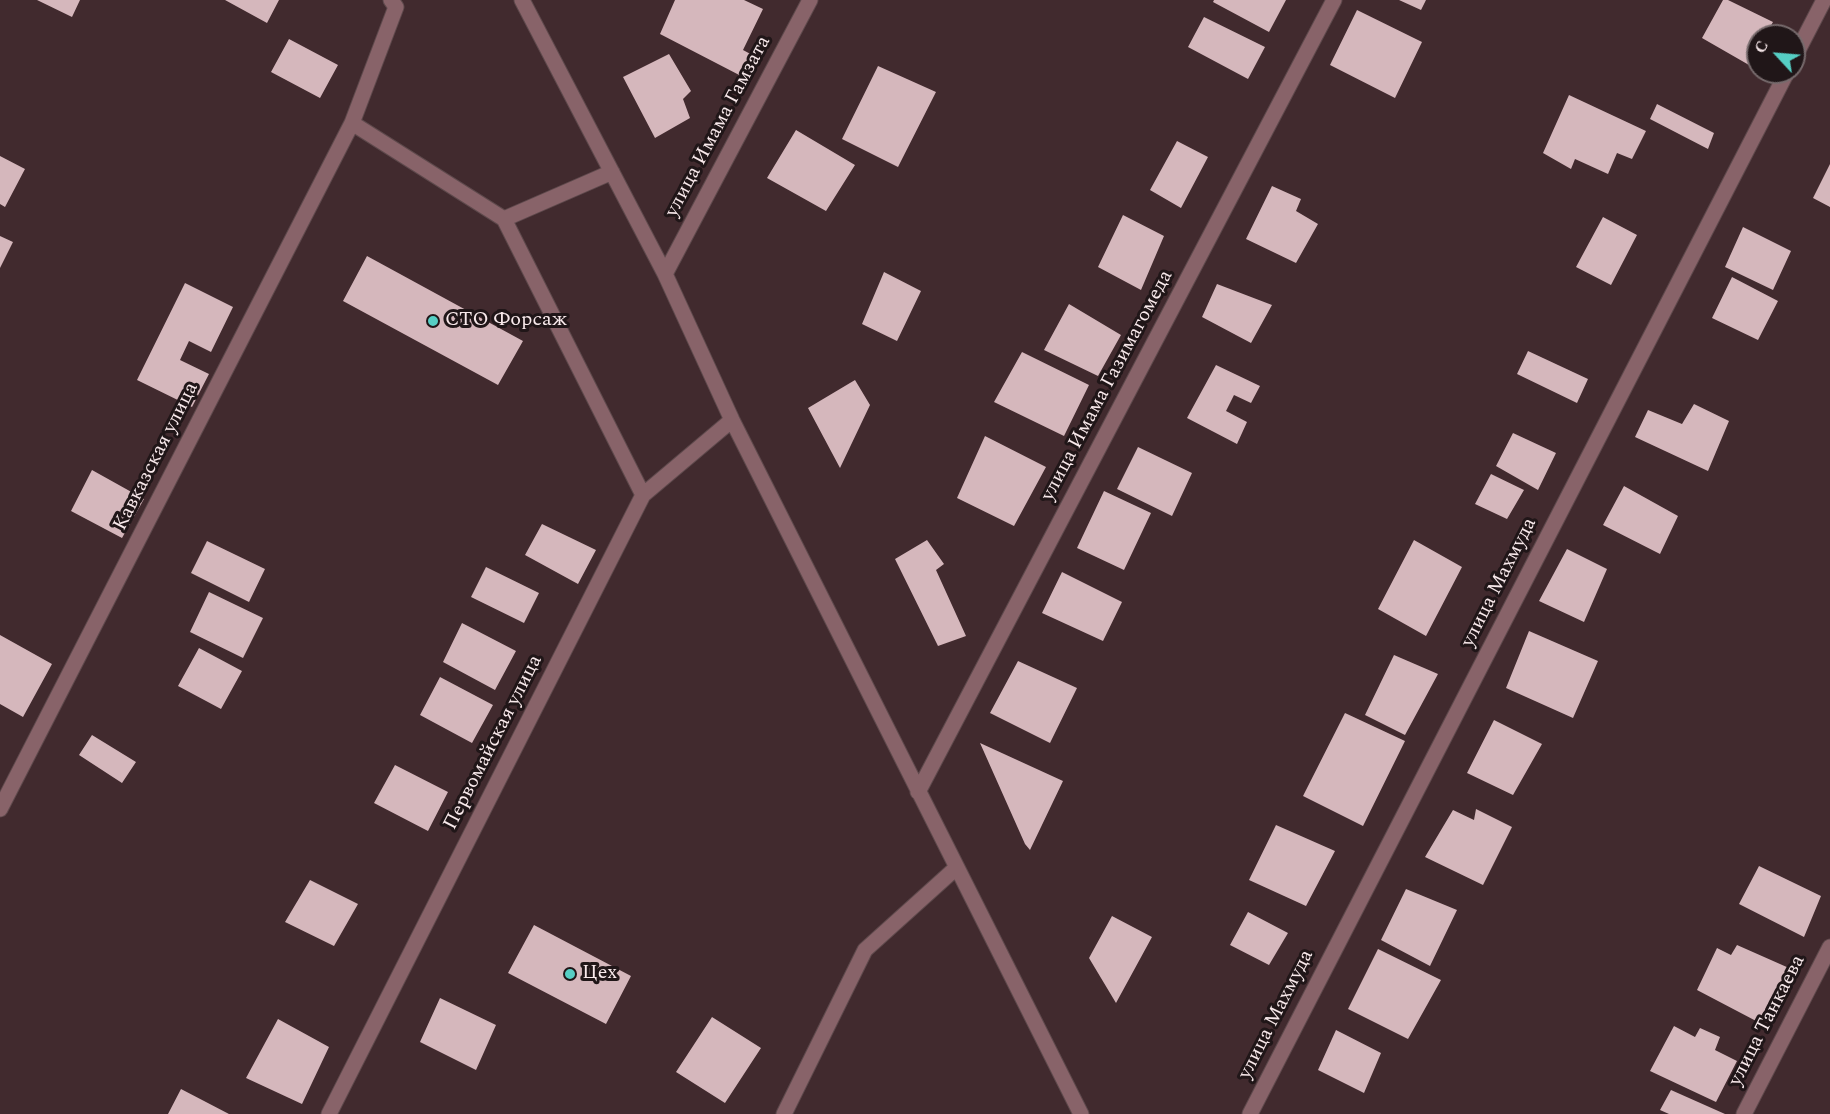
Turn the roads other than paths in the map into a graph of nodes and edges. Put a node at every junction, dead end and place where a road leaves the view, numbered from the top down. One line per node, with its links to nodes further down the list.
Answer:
1 (522, 0): 9 (street)
2 (810, 0): 11 (street, улица Имама Гамзата)
3 (1334, 0): 14 (street, улица Имама Газимагомеда)
4 (1824, 0): 6 (street)
5 (398, 2): 8 (street, Кавказская улица)
6 (1806, 35)
7 (1781, 84): 21 (street, улица Махмуда)
8 (352, 123): 10 (street); 15 (street, Кавказская улица)
9 (612, 172): 10 (street); 11 (street)
10 (504, 219): 13 (street)
11 (666, 274): 12 (street)
12 (732, 420): 13 (street, Первомайская улица); 14 (street)
13 (643, 495): 18 (street, Первомайская улица)
14 (918, 792): 16 (street)
15 (0, 809)
16 (956, 868): 19 (street); 20 (street)
17 (1830, 947): 22 (street, улица Танкаева)
18 (329, 1114)
19 (784, 1114)
20 (1081, 1114)
21 (1250, 1114)
22 (1744, 1114)

